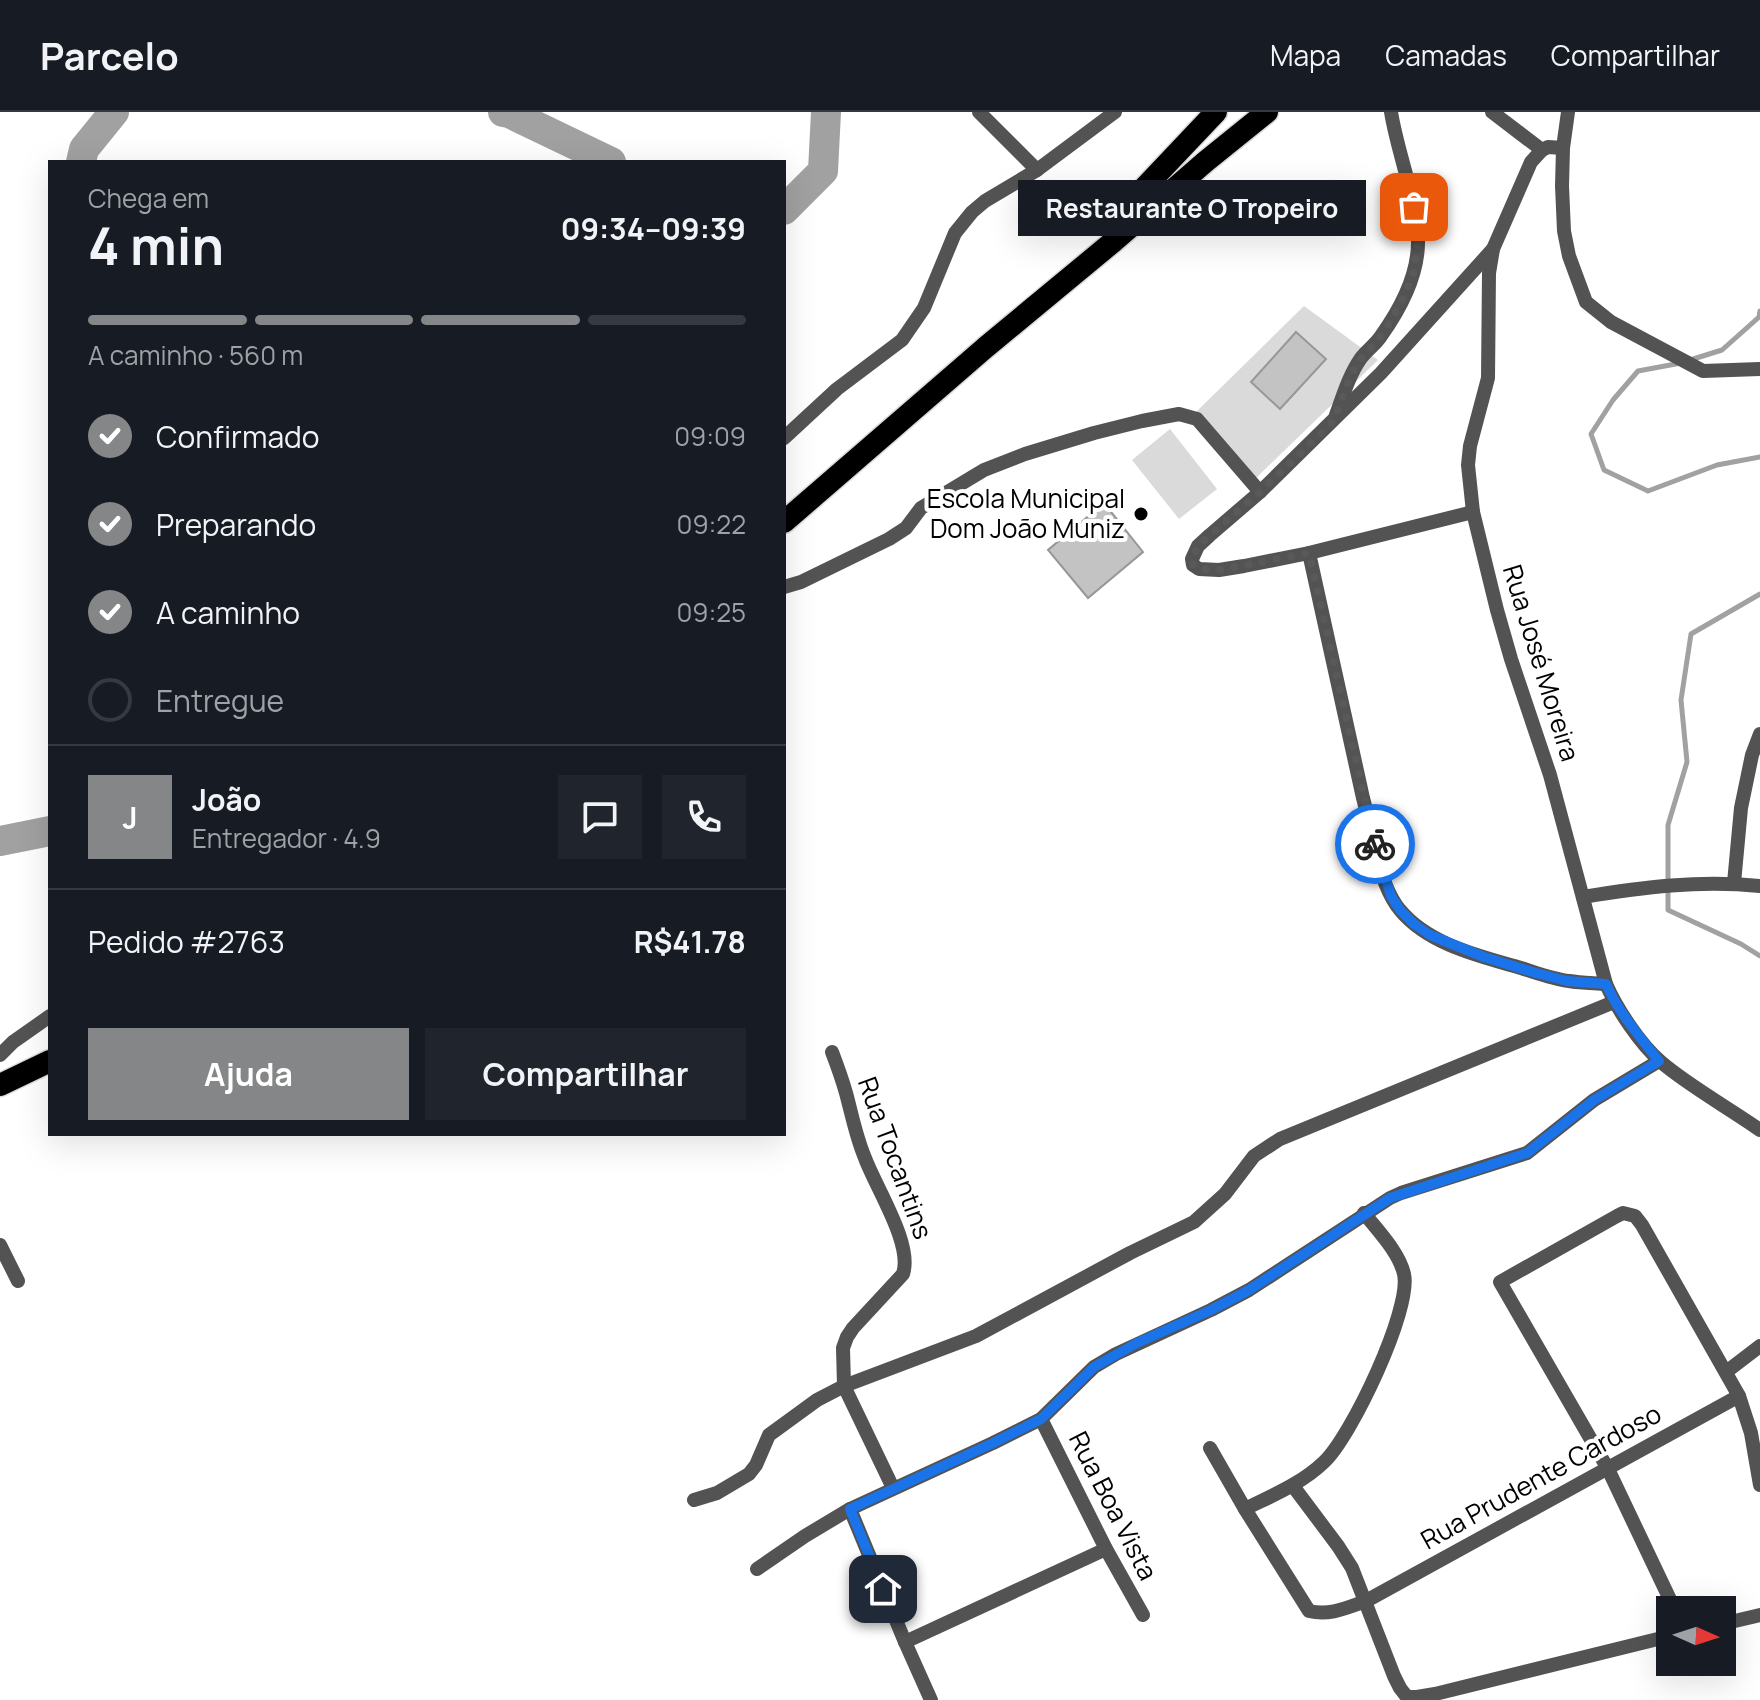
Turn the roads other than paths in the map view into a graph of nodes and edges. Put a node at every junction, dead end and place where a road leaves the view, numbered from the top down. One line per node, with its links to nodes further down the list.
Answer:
1 (979, 112): 10 (street)
2 (1216, 112): 11 (highway)
3 (1267, 112): 11 (highway)
4 (1391, 112): 14 (street)
5 (1492, 112): 9 (street)
6 (1568, 112): 8 (street)
7 (1105, 115): 10 (street)
8 (1563, 148): 9 (street); 13 (street)
9 (1542, 150): 12 (street, Rua José Moreira)
10 (1037, 170): 15 (street)
11 (1114, 241): 18 (highway)
12 (1493, 249): 14 (street); 17 (street, Rua José Moreira)
13 (1760, 369)
14 (1333, 422): 16 (street)
15 (786, 436)
16 (1260, 492): 19 (street); 20 (street)
17 (1473, 512): 19 (street); 24 (street, Rua José Moreira)
18 (786, 520)
19 (1309, 553): 25 (street)
20 (786, 586)
21 (1760, 734): 22 (street)
22 (1734, 883): 23 (street); 24 (street)
23 (1760, 886)
24 (1583, 897): 25 (street, Rua José Moreira)
25 (1606, 984): 26 (street, Rua José Moreira)
26 (1614, 1002): 30 (street, Rua José Moreira); 39 (street)
27 (48, 1017): 29 (street)
28 (832, 1052): 39 (street, Rua Tocantins)
29 (0, 1055)
30 (1659, 1061): 33 (street, Rua José Moreira); 34 (street)
31 (48, 1062): 32 (highway)
32 (0, 1085)
33 (1760, 1130)
34 (1364, 1213): 41 (street); 45 (street)
35 (0, 1245): 36 (street)
36 (18, 1281)
37 (1760, 1346): 38 (street)
38 (1726, 1372): 40 (street); 43 (street)
39 (844, 1386): 46 (street, Rua Tocantins); 47 (street)
40 (1739, 1396): 43 (street, Rua Prudente Cardoso); 44 (street)
41 (1041, 1419): 46 (street); 50 (street, Rua Boa Vista)
42 (1210, 1448): 49 (street)
43 (1608, 1469): 52 (street); 53 (street, Rua Prudente Cardoso)
44 (1760, 1485)
45 (1293, 1486): 49 (street); 53 (street)
46 (893, 1488): 48 (street)
47 (694, 1500)
48 (850, 1509): 51 (street); 58 (street)
49 (1245, 1509): 53 (street, Rua Prudente Cardoso)
50 (1106, 1549): 54 (street, Rua Boa Vista); 58 (street)
51 (757, 1569)
52 (1668, 1596)
53 (1366, 1601): 57 (street)
54 (1143, 1615)
55 (1760, 1615): 56 (street)
56 (1736, 1621)
57 (1656, 1639)
58 (905, 1642): 59 (street)
59 (931, 1700)

